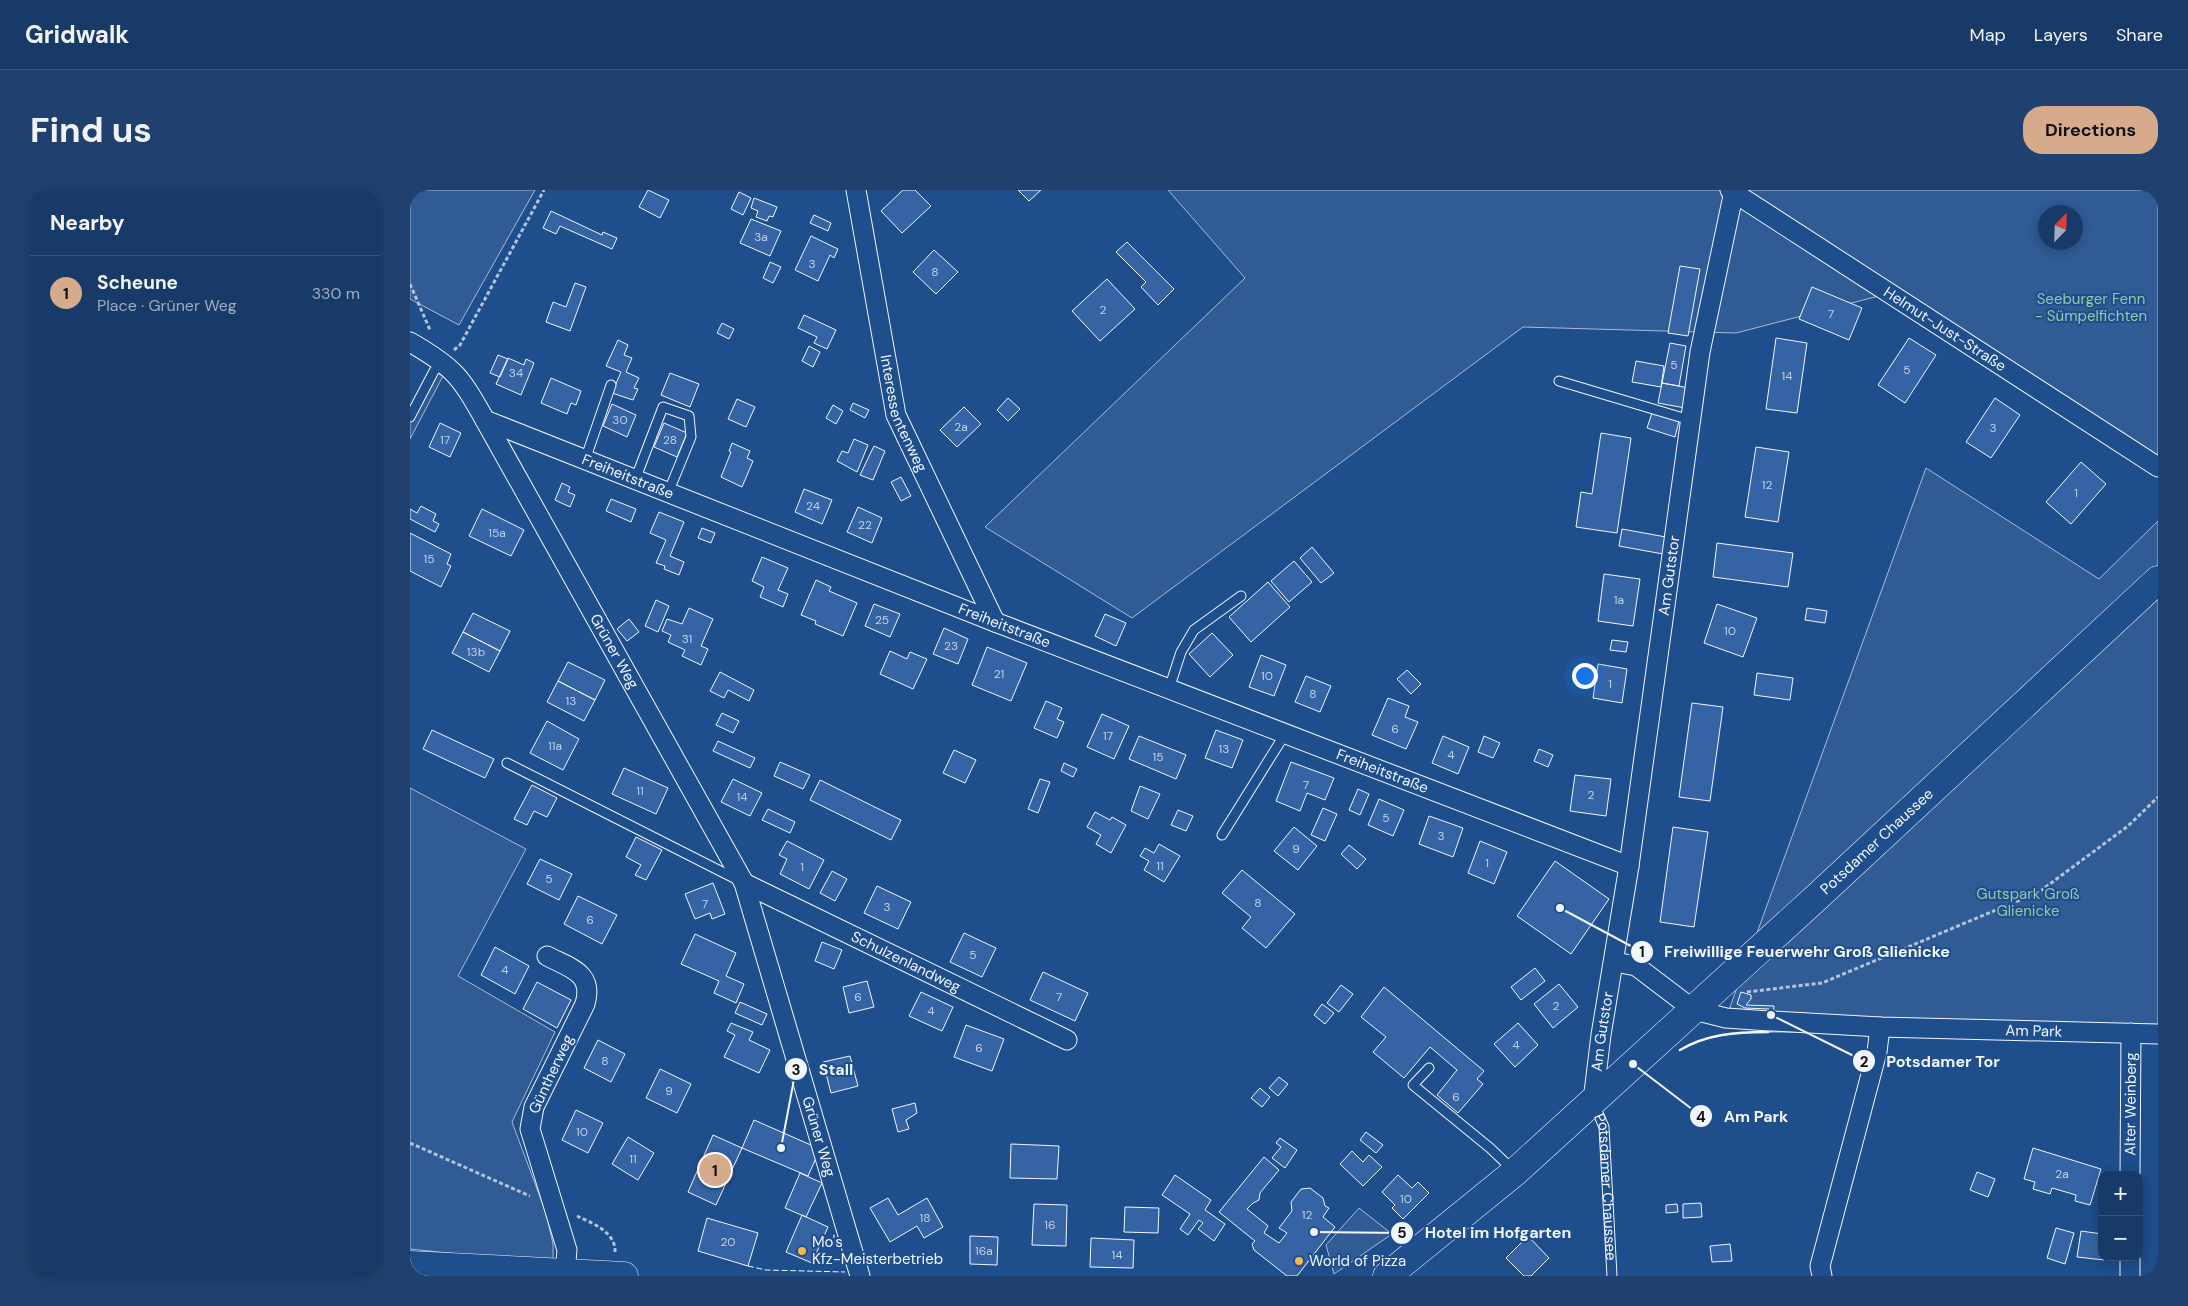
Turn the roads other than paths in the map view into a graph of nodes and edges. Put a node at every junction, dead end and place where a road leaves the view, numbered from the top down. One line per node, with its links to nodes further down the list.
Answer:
1 (856, 190): 16 (street, Interessentenweg)
2 (1732, 190): 9 (street, Am Gutstor); 11 (street, Helmut-Just-Straße)
3 (410, 342): 4 (street)
4 (443, 361): 7 (lane); 8 (street)
5 (1559, 381): 9 (lane)
6 (611, 385): 10 (lane)
7 (410, 416)
8 (485, 420): 10 (street, Freiheitstraße); 22 (street, Grüner Weg)
9 (1690, 420): 21 (street, Am Gutstor)
10 (585, 460): 12 (street, Freiheitstraße)
11 (2158, 467)
12 (635, 480): 13 (street, Freiheitstraße); 13 (lane)
13 (668, 493): 16 (street, Freiheitstraße)
14 (2158, 580): 25 (main road, Potsdamer Chaussee)
15 (1241, 596): 17 (lane)
16 (995, 622): 17 (street, Freiheitstraße)
17 (1169, 689): 18 (street, Freiheitstraße)
18 (1285, 734): 20 (lane); 21 (street, Freiheitstraße)
19 (507, 763): 22 (lane)
20 (1222, 835)
21 (1629, 866): 24 (street, Am Gutstor)
22 (744, 883): 29 (street, Schulzenlandweg); 39 (street, Grüner Weg)
23 (547, 956): 36 (street, Güntherweg)
24 (1615, 962): 25 (street); 31 (street, Am Gutstor)
25 (1694, 1010): 26 (street, Am Park); 31 (main road, Potsdamer Chaussee)
26 (1880, 1027): 27 (street, Am Park); 42 (street)
27 (2131, 1033): 28 (street, Am Park); 32 (street, Alter Weinberg)
28 (2158, 1034)
29 (1067, 1040)
30 (1429, 1068): 33 (lane)
31 (1593, 1101): 33 (main road, Potsdamer Chaussee); 41 (lane, Potsdamer Chaussee)
32 (2130, 1171)
33 (1515, 1172): 40 (main road, Potsdamer Chaussee)
34 (2130, 1261): 43 (street)
35 (410, 1265): 36 (main road)
36 (564, 1273): 37 (main road)
37 (614, 1275): 38 (main road)
38 (624, 1276)
39 (860, 1276)
40 (1387, 1276)
41 (1612, 1276)
42 (1822, 1276)
43 (2130, 1276)

